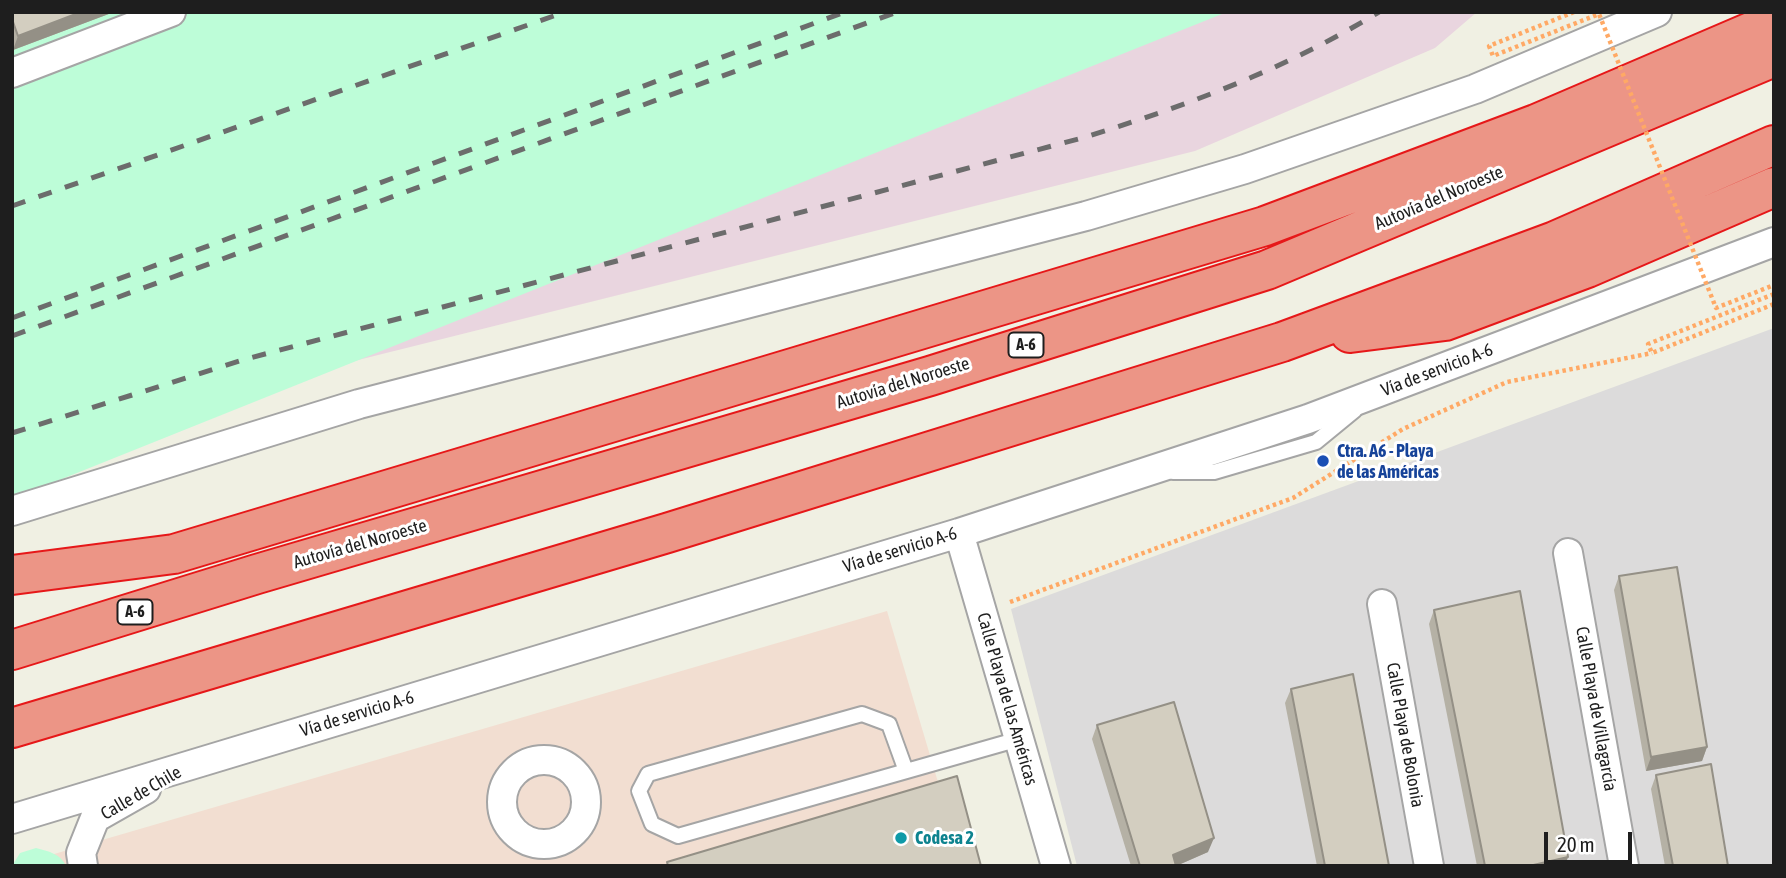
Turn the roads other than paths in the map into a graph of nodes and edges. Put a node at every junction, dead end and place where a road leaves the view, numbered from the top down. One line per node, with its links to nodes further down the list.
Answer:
1 (171, 12): 6 (street)
2 (1622, 12): 7 (lane)
3 (1657, 12): 7 (street)
4 (1774, 22): 15 (highway)
5 (1774, 57): 17 (highway, Autovía del Noroeste / A-6)
6 (12, 73)
7 (1475, 89): 12 (street)
8 (1774, 145): 11 (highway)
9 (1774, 187): 11 (highway)
10 (1774, 242): 13 (street, Vía de servicio A-6)
11 (1282, 342): 18 (highway)
12 (12, 511)
13 (959, 533): 19 (street, Calle Playa de las Américas); 20 (street, Vía de servicio A-6)
14 (1568, 553): 26 (street, Calle Playa de Villagarcía)
15 (12, 575)
16 (1382, 604): 25 (street, Calle Playa de Bolonia)
17 (12, 650)
18 (12, 728)
19 (1019, 739): 21 (lane); 24 (street, Calle Playa de las Américas)
20 (193, 763): 22 (street, Vía de servicio A-6); 23 (street, Calle de Chile)
21 (906, 771): 21 (lane)
22 (12, 819)
23 (83, 866)
24 (1056, 866)
25 (1429, 866)
26 (1624, 866)

